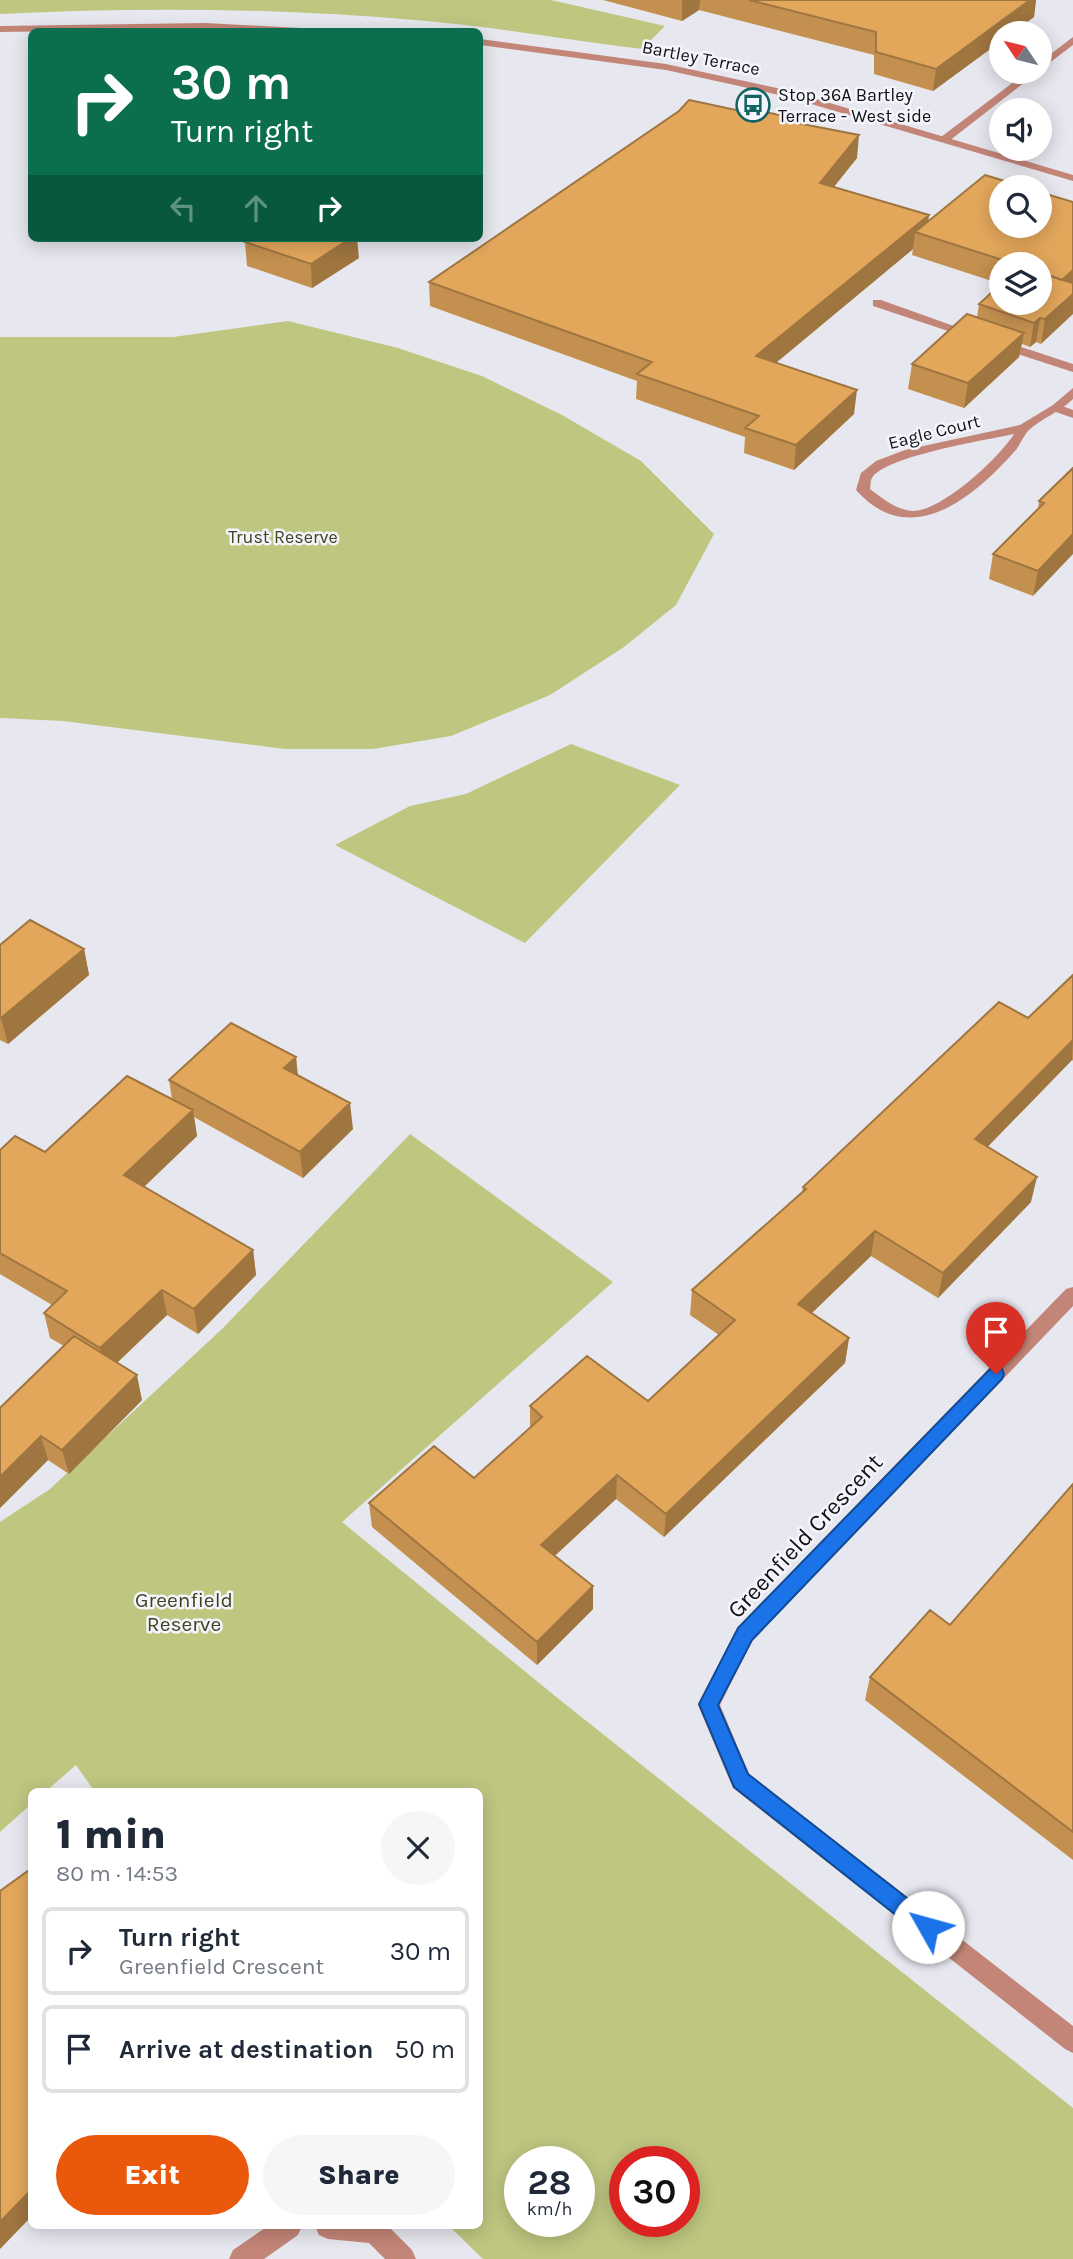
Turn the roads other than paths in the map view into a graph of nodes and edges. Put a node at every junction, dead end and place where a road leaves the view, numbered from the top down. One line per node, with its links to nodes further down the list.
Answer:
1 (74, 28): 2 (street)
2 (243, 28)
3 (0, 29): 4 (street)
4 (28, 29)
5 (1073, 40): 7 (street)
6 (483, 42): 9 (street, Bartley Terrace)
7 (1052, 57)
8 (1017, 84): 9 (street)
9 (945, 139): 10 (street, Bartley Terrace)
10 (1073, 178)
11 (877, 303): 12 (street)
12 (1073, 368)
13 (1073, 392): 14 (street, Eagle Court)
14 (1057, 408): 15 (street); 16 (street, Eagle Court)
15 (1073, 414)
16 (1024, 428): 16 (street, Eagle Court)
17 (1073, 1294): 18 (street, Greenfield Crescent)
18 (1073, 2041)
19 (285, 2229): 21 (street)
20 (356, 2229): 22 (street)
21 (242, 2259)
22 (403, 2259)

